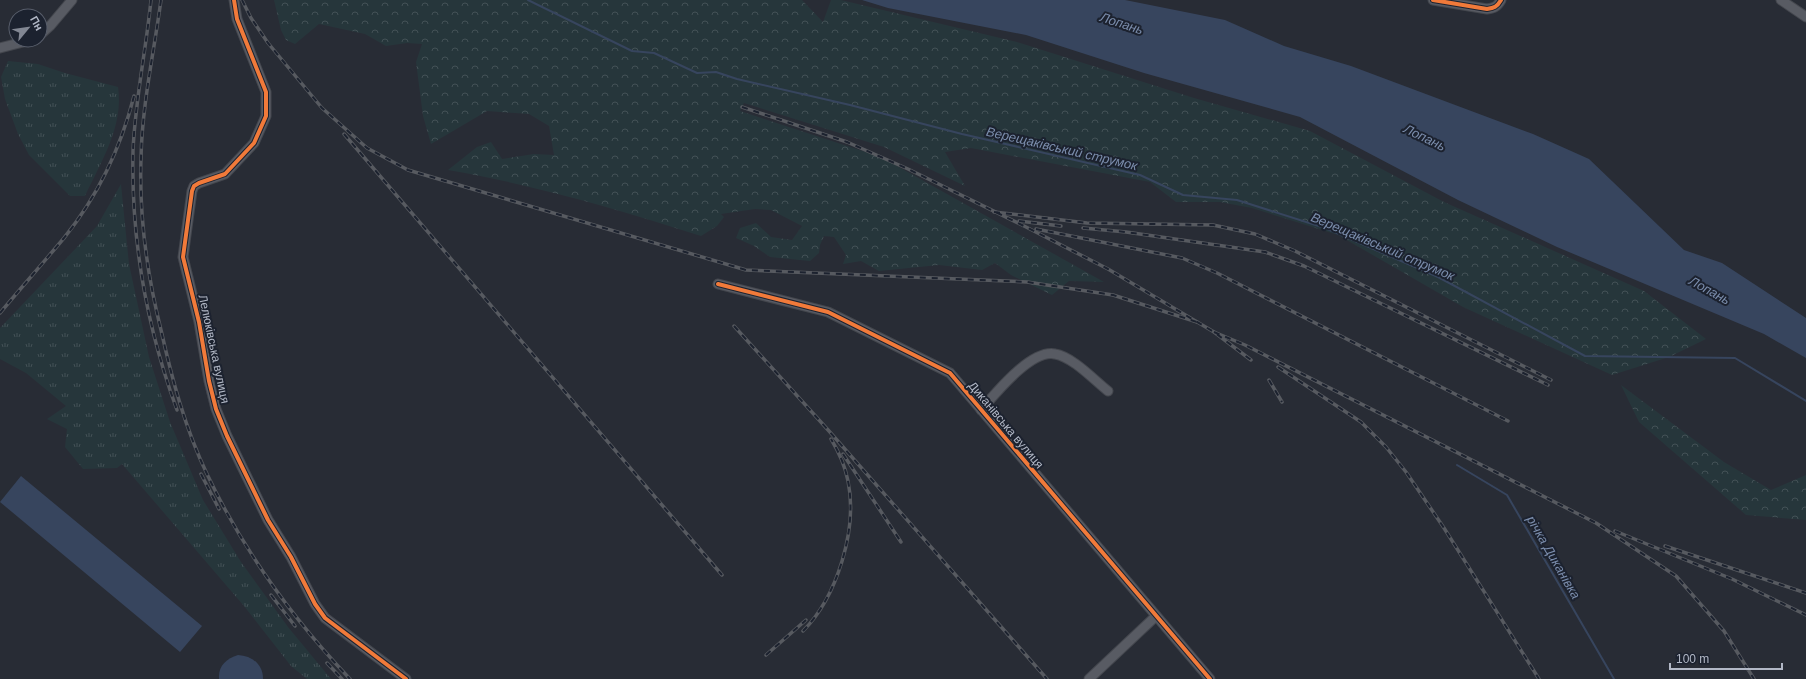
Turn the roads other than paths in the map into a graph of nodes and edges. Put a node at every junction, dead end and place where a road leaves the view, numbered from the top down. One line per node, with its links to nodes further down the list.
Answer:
1 (72, 0): 7 (street)
2 (234, 0): 12 (street, Лелюківська вулиця)
3 (1433, 0): 4 (street)
4 (1501, 0)
5 (1781, 0): 6 (street)
6 (1806, 17)
7 (48, 28)
8 (718, 284): 10 (street, Диканівська вулиця)
9 (1108, 391): 10 (street)
10 (981, 410): 11 (street, Диканівська вулиця)
11 (1156, 616): 13 (street); 14 (street, Диканівська вулиця)
12 (406, 679)
13 (1090, 679)
14 (1210, 679)

